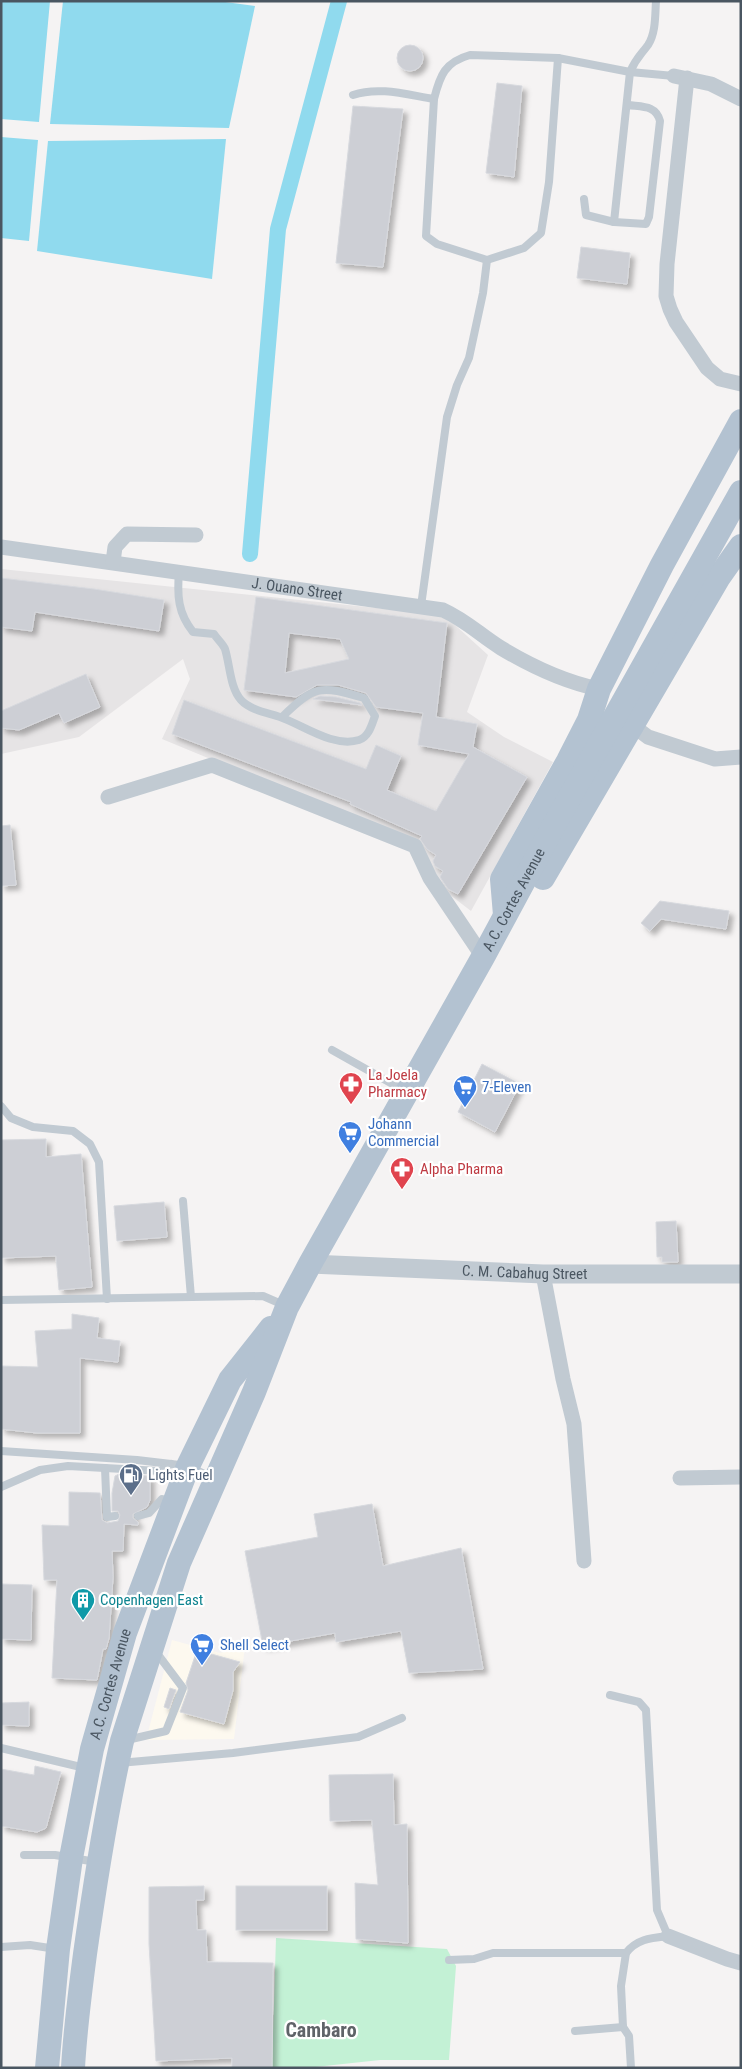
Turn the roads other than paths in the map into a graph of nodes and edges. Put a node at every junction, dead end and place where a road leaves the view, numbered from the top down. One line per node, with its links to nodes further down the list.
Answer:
1 (656, 1): 3 (lane)
2 (558, 58): 3 (lane); 6 (lane); 11 (lane)
3 (630, 72): 4 (lane); 8 (lane)
4 (680, 77): 7 (street); 12 (street)
5 (353, 95): 6 (lane)
6 (434, 99): 11 (lane)
7 (741, 99)
8 (628, 104): 10 (lane); 10 (lane)
9 (584, 199): 10 (lane)
10 (614, 222)
11 (487, 260): 20 (lane)
12 (741, 384)
13 (741, 421): 21 (main road)
14 (741, 492): 26 (main road, A.C. Cortes Avenue)
15 (196, 535): 18 (street)
16 (741, 546): 23 (main road)
17 (1, 547): 18 (street, J. Ouano Street)
18 (113, 562): 19 (street, J. Ouano Street)
19 (179, 572): 20 (street, J. Ouano Street); 22 (lane)
20 (421, 606): 21 (street, J. Ouano Street)
21 (599, 689): 26 (main road)
22 (282, 718): 22 (lane)
23 (632, 725): 24 (street); 32 (main road)
24 (741, 758)
25 (108, 797): 27 (street)
26 (505, 915): 27 (main road, A.C. Cortes Avenue)
27 (483, 957): 29 (main road, A.C. Cortes Avenue)
28 (332, 1050): 29 (lane)
29 (406, 1092): 32 (main road, A.C. Cortes Avenue)
30 (1, 1106): 37 (lane)
31 (183, 1201): 36 (lane)
32 (337, 1213): 33 (main road, A.C. Cortes Avenue)
33 (310, 1264): 34 (street, C. M. Cabahug Street); 39 (main road, A.C. Cortes Avenue)
34 (543, 1274): 35 (street, C. M. Cabahug Street); 50 (street)
35 (741, 1274)
36 (192, 1297): 37 (lane); 39 (lane)
37 (107, 1299): 38 (lane)
38 (1, 1300)
39 (287, 1307): 41 (main road, A.C. Cortes Avenue); 45 (main road, A.C. Cortes Avenue)
40 (1, 1451): 41 (lane)
41 (180, 1465): 42 (lane); 45 (lane); 47 (main road, A.C. Cortes Avenue)
42 (105, 1468): 46 (lane); 48 (lane)
43 (741, 1477): 44 (street)
44 (680, 1478)
45 (214, 1479): 51 (main road, A.C. Cortes Avenue)
46 (1, 1488)
47 (174, 1503): 49 (lane); 56 (main road, A.C. Cortes Avenue)
48 (115, 1516)
49 (138, 1516)
50 (584, 1561)
51 (152, 1647): 55 (main road, A.C. Cortes Avenue); 55 (lane)
52 (610, 1695): 60 (lane)
53 (402, 1718): 55 (lane)
54 (1, 1748): 56 (lane)
55 (120, 1752): 59 (main road, A.C. Cortes Avenue)
56 (88, 1768): 58 (main road, A.C. Cortes Avenue)
57 (24, 1855): 58 (lane)
58 (71, 1858): 59 (lane); 62 (main road, A.C. Cortes Avenue)
59 (98, 1863): 69 (main road, A.C. Cortes Avenue)
60 (668, 1936): 63 (lane); 65 (street)
61 (1, 1947): 62 (lane)
62 (58, 1949): 68 (main road, A.C. Cortes Avenue)
63 (626, 1953): 64 (lane); 66 (lane)
64 (449, 1960)
65 (741, 1963)
66 (623, 2027): 67 (lane); 70 (lane)
67 (575, 2031)
68 (47, 2068)
69 (73, 2068)
70 (631, 2068)

